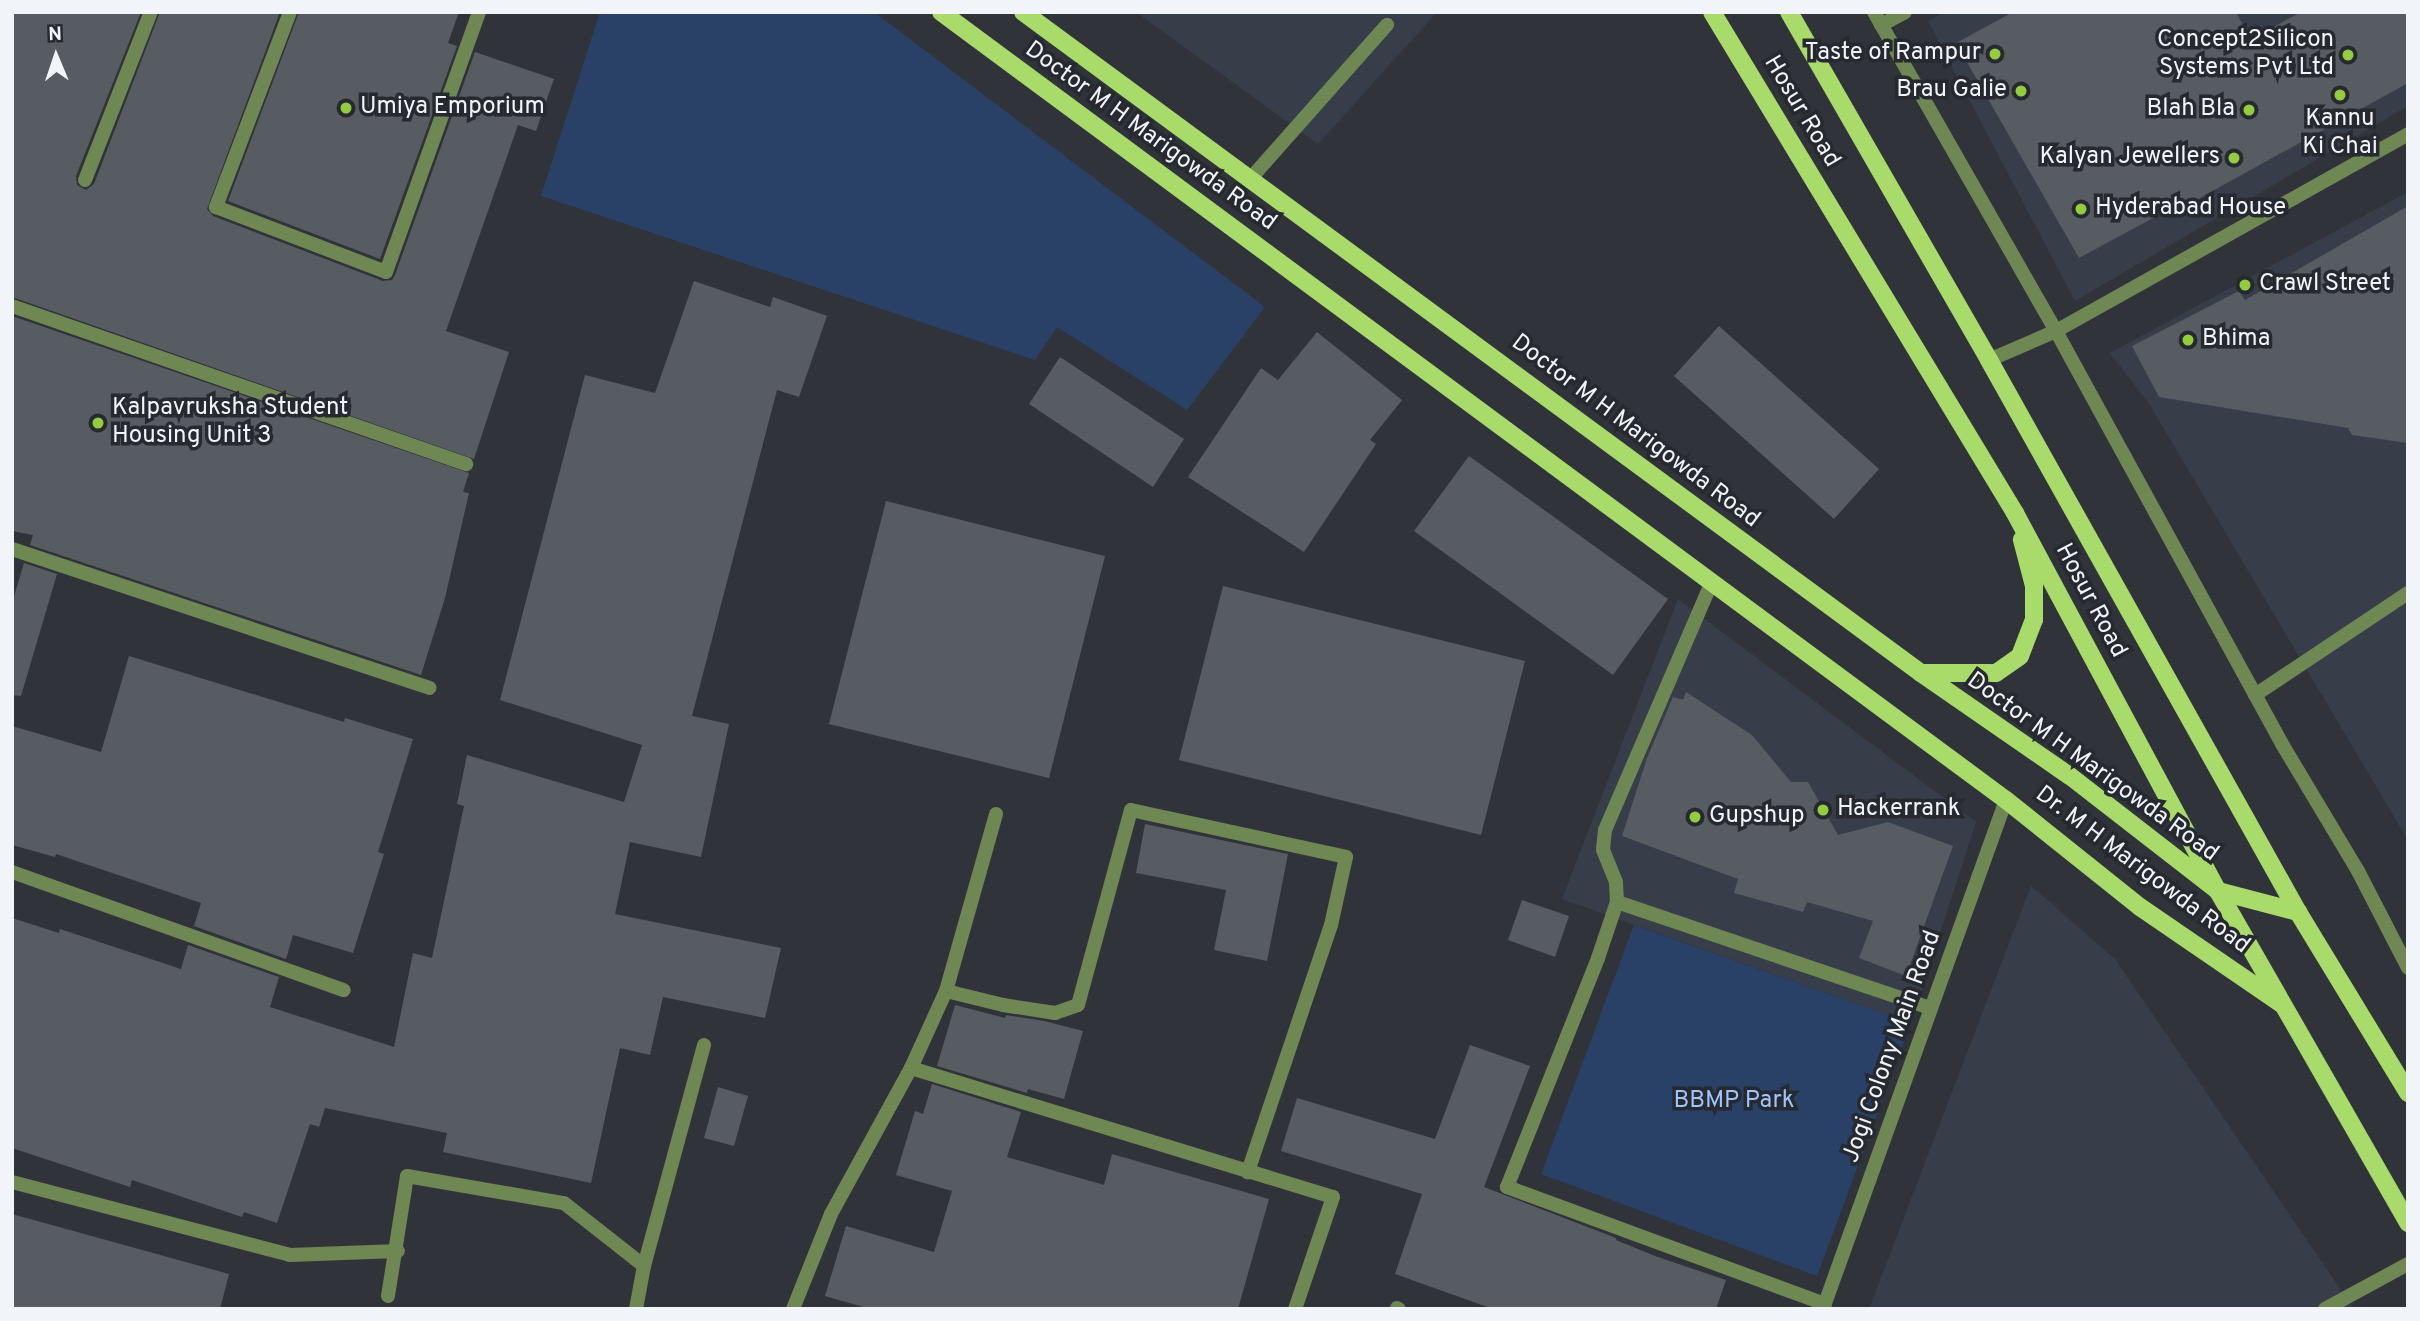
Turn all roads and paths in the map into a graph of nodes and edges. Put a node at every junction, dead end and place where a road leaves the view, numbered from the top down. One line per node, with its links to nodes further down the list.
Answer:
1 (151, 12): 13 (street)
2 (290, 12): 3 (street)
3 (479, 12)
4 (941, 12): 20 (main road, Doctor M H Marigowda Road)
5 (1023, 12): 12 (main road, Doctor M H Marigowda Road)
6 (1712, 12): 18 (main road, Hosur Road)
7 (1789, 12): 16 (main road, Hosur Road)
8 (1905, 12): 9 (street)
9 (1877, 19): 15 (street)
10 (1387, 25): 12 (street)
11 (2408, 135): 15 (street)
12 (1251, 178): 22 (main road, Doctor M H Marigowda Road)
13 (85, 180)
14 (12, 306): 17 (street)
15 (2056, 331): 16 (street); 24 (street)
16 (1989, 360): 30 (main road, Hosur Road)
17 (466, 464)
18 (2015, 513): 22 (main road); 28 (main road, Hosur Road)
19 (12, 549): 23 (street)
20 (1712, 582): 25 (main road, Doctor M H Marigowda Road); 29 (street)
21 (2408, 593): 24 (street)
22 (1921, 673): 28 (main road, Doctor M H Marigowda Road)
23 (429, 688)
24 (2255, 695): 31 (street)
25 (2006, 800): 34 (main road, Dr. M H Marigowda Road); 35 (street, Jogi Colony Main Road)
26 (996, 814): 33 (street)
27 (12, 872): 32 (street)
28 (2218, 891): 30 (main road, Dr. M H Marigowda Road); 34 (main road, Hosur Road)
29 (1616, 902): 35 (street); 46 (street)
30 (2298, 912): 38 (main road, Hosur Road)
31 (2408, 968)
32 (344, 990)
33 (946, 991): 37 (street); 39 (street)
34 (2283, 1005): 41 (main road, Hosur Road)
35 (1931, 1008): 46 (street, Jogi Colony Main Road)
36 (704, 1045): 44 (street)
37 (911, 1068): 39 (street); 48 (street)
38 (2408, 1093)
39 (1248, 1172): 49 (street)
40 (12, 1182): 42 (street)
41 (2408, 1223)
42 (398, 1251): 44 (street); 45 (street)
43 (2408, 1264): 50 (street)
44 (644, 1266): 47 (street)
45 (388, 1296)
46 (1824, 1306)
47 (636, 1309)
48 (793, 1309)
49 (1295, 1309)
50 (2325, 1309)

